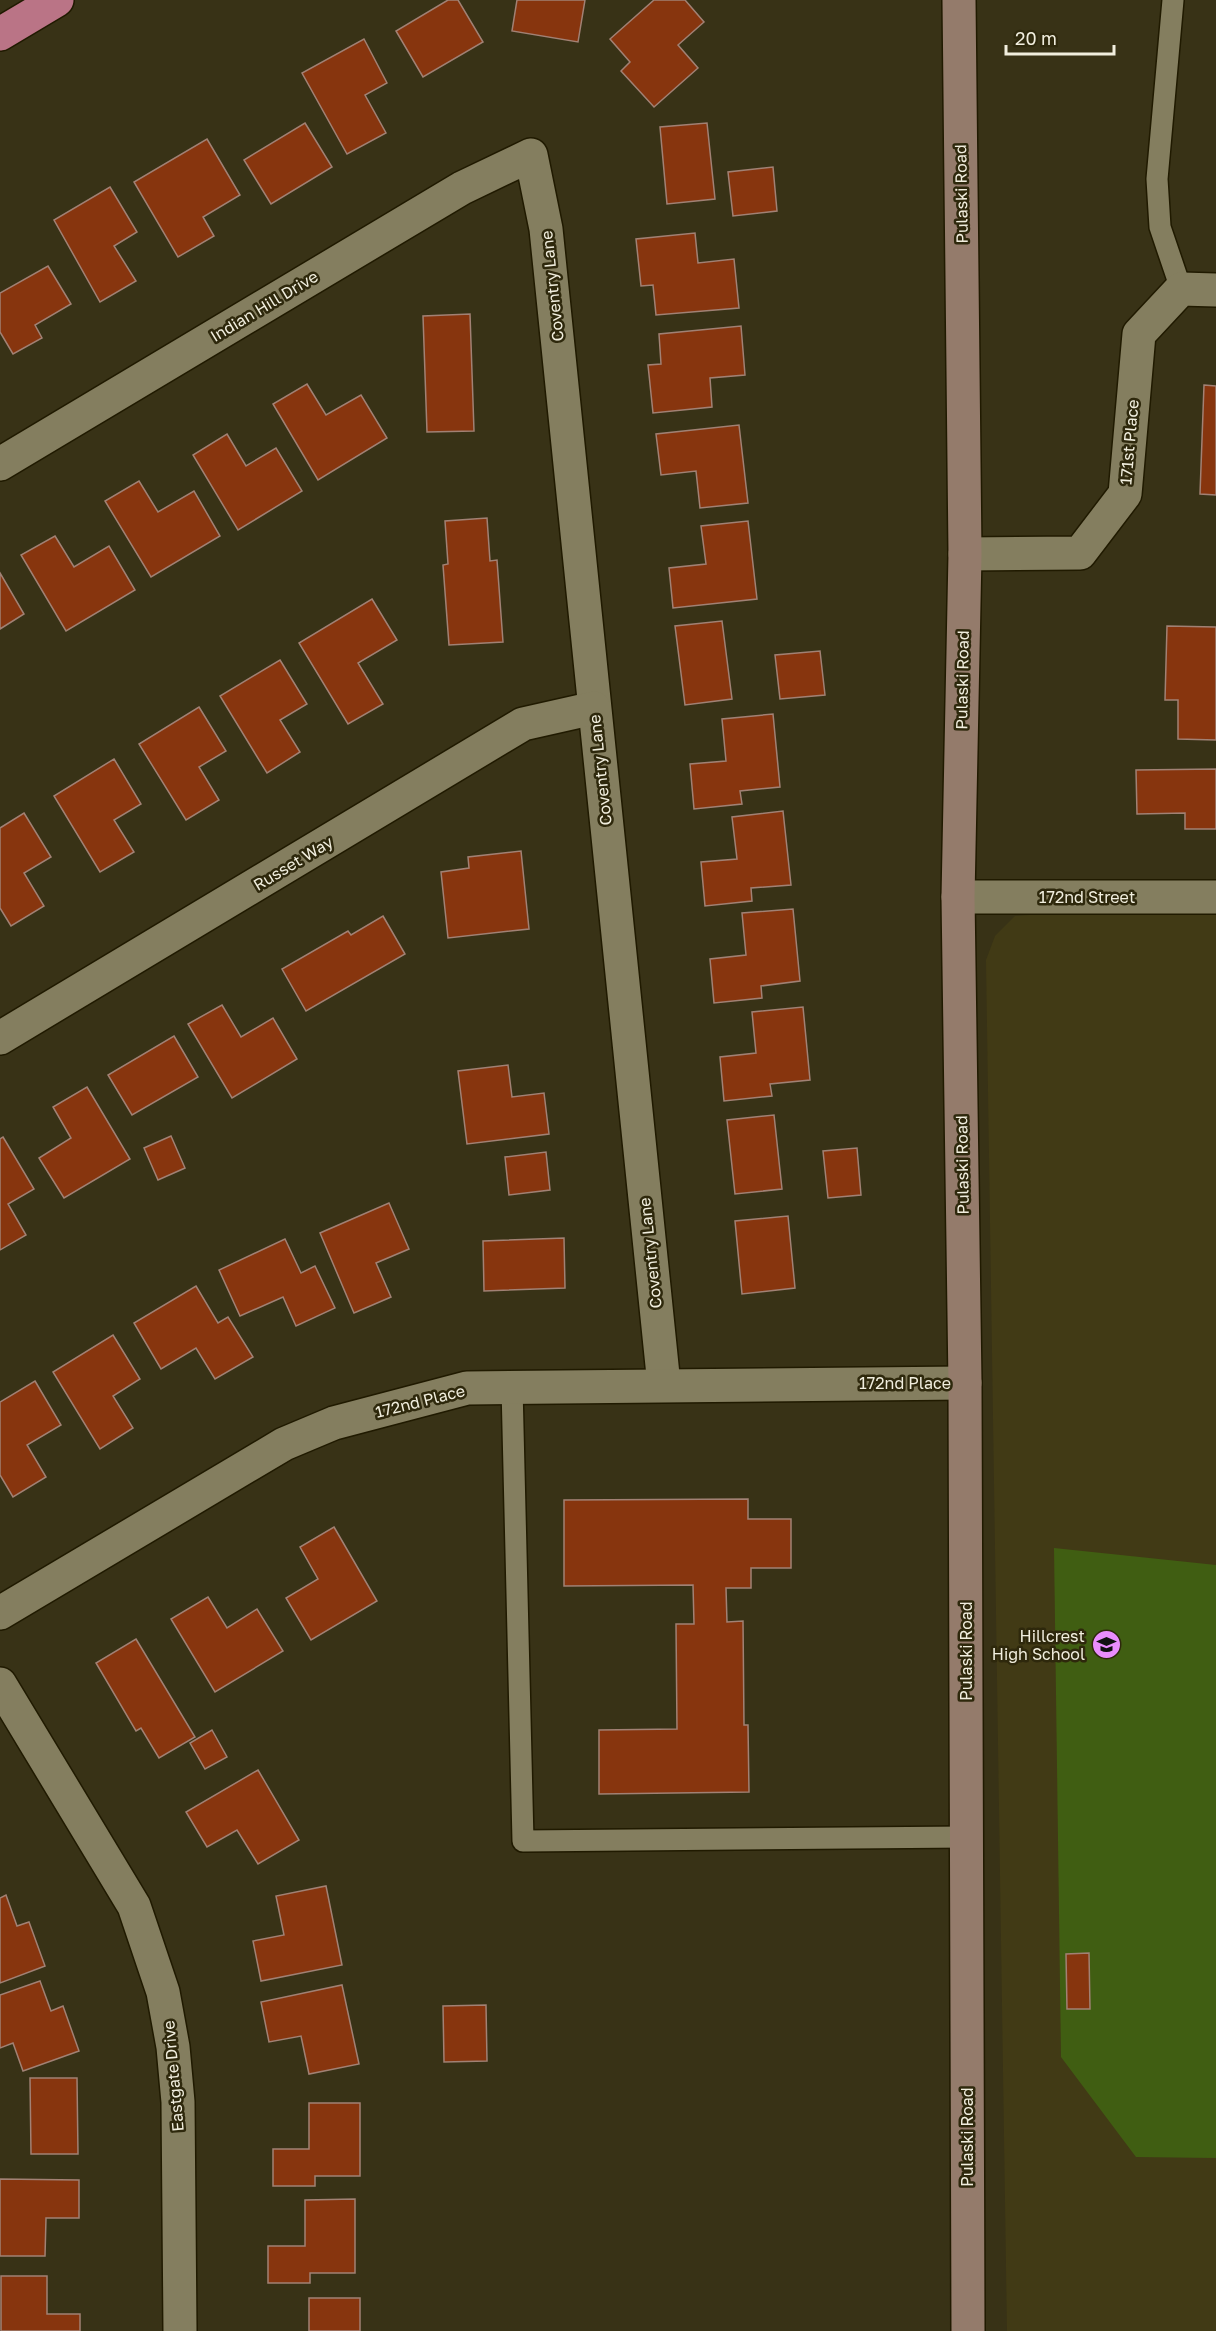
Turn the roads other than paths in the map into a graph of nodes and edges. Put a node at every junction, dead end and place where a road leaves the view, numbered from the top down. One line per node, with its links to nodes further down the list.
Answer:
1 (57, 0): 4 (highway)
2 (959, 0): 9 (main road, Pulaski Road)
3 (1173, 0): 6 (lane)
4 (0, 34)
5 (531, 155): 8 (street, Indian Hill Drive); 10 (street, Coventry Lane)
6 (1181, 289): 7 (street); 9 (street, 171st Place)
7 (1216, 290)
8 (0, 464)
9 (964, 554): 11 (main road, Pulaski Road)
10 (594, 708): 13 (street, Russet Way); 15 (street, Coventry Lane)
11 (958, 897): 12 (street, 172nd Street); 14 (main road, Pulaski Road)
12 (1216, 897)
13 (0, 1038)
14 (964, 1383): 15 (street, 172nd Place); 19 (main road, Pulaski Road)
15 (664, 1385): 16 (street, 172nd Place)
16 (512, 1387): 17 (street, 172nd Place); 19 (lane)
17 (0, 1613)
18 (0, 1684): 20 (street, Eastgate Drive)
19 (967, 1837): 21 (main road, Pulaski Road)
20 (180, 2331)
21 (968, 2331)

